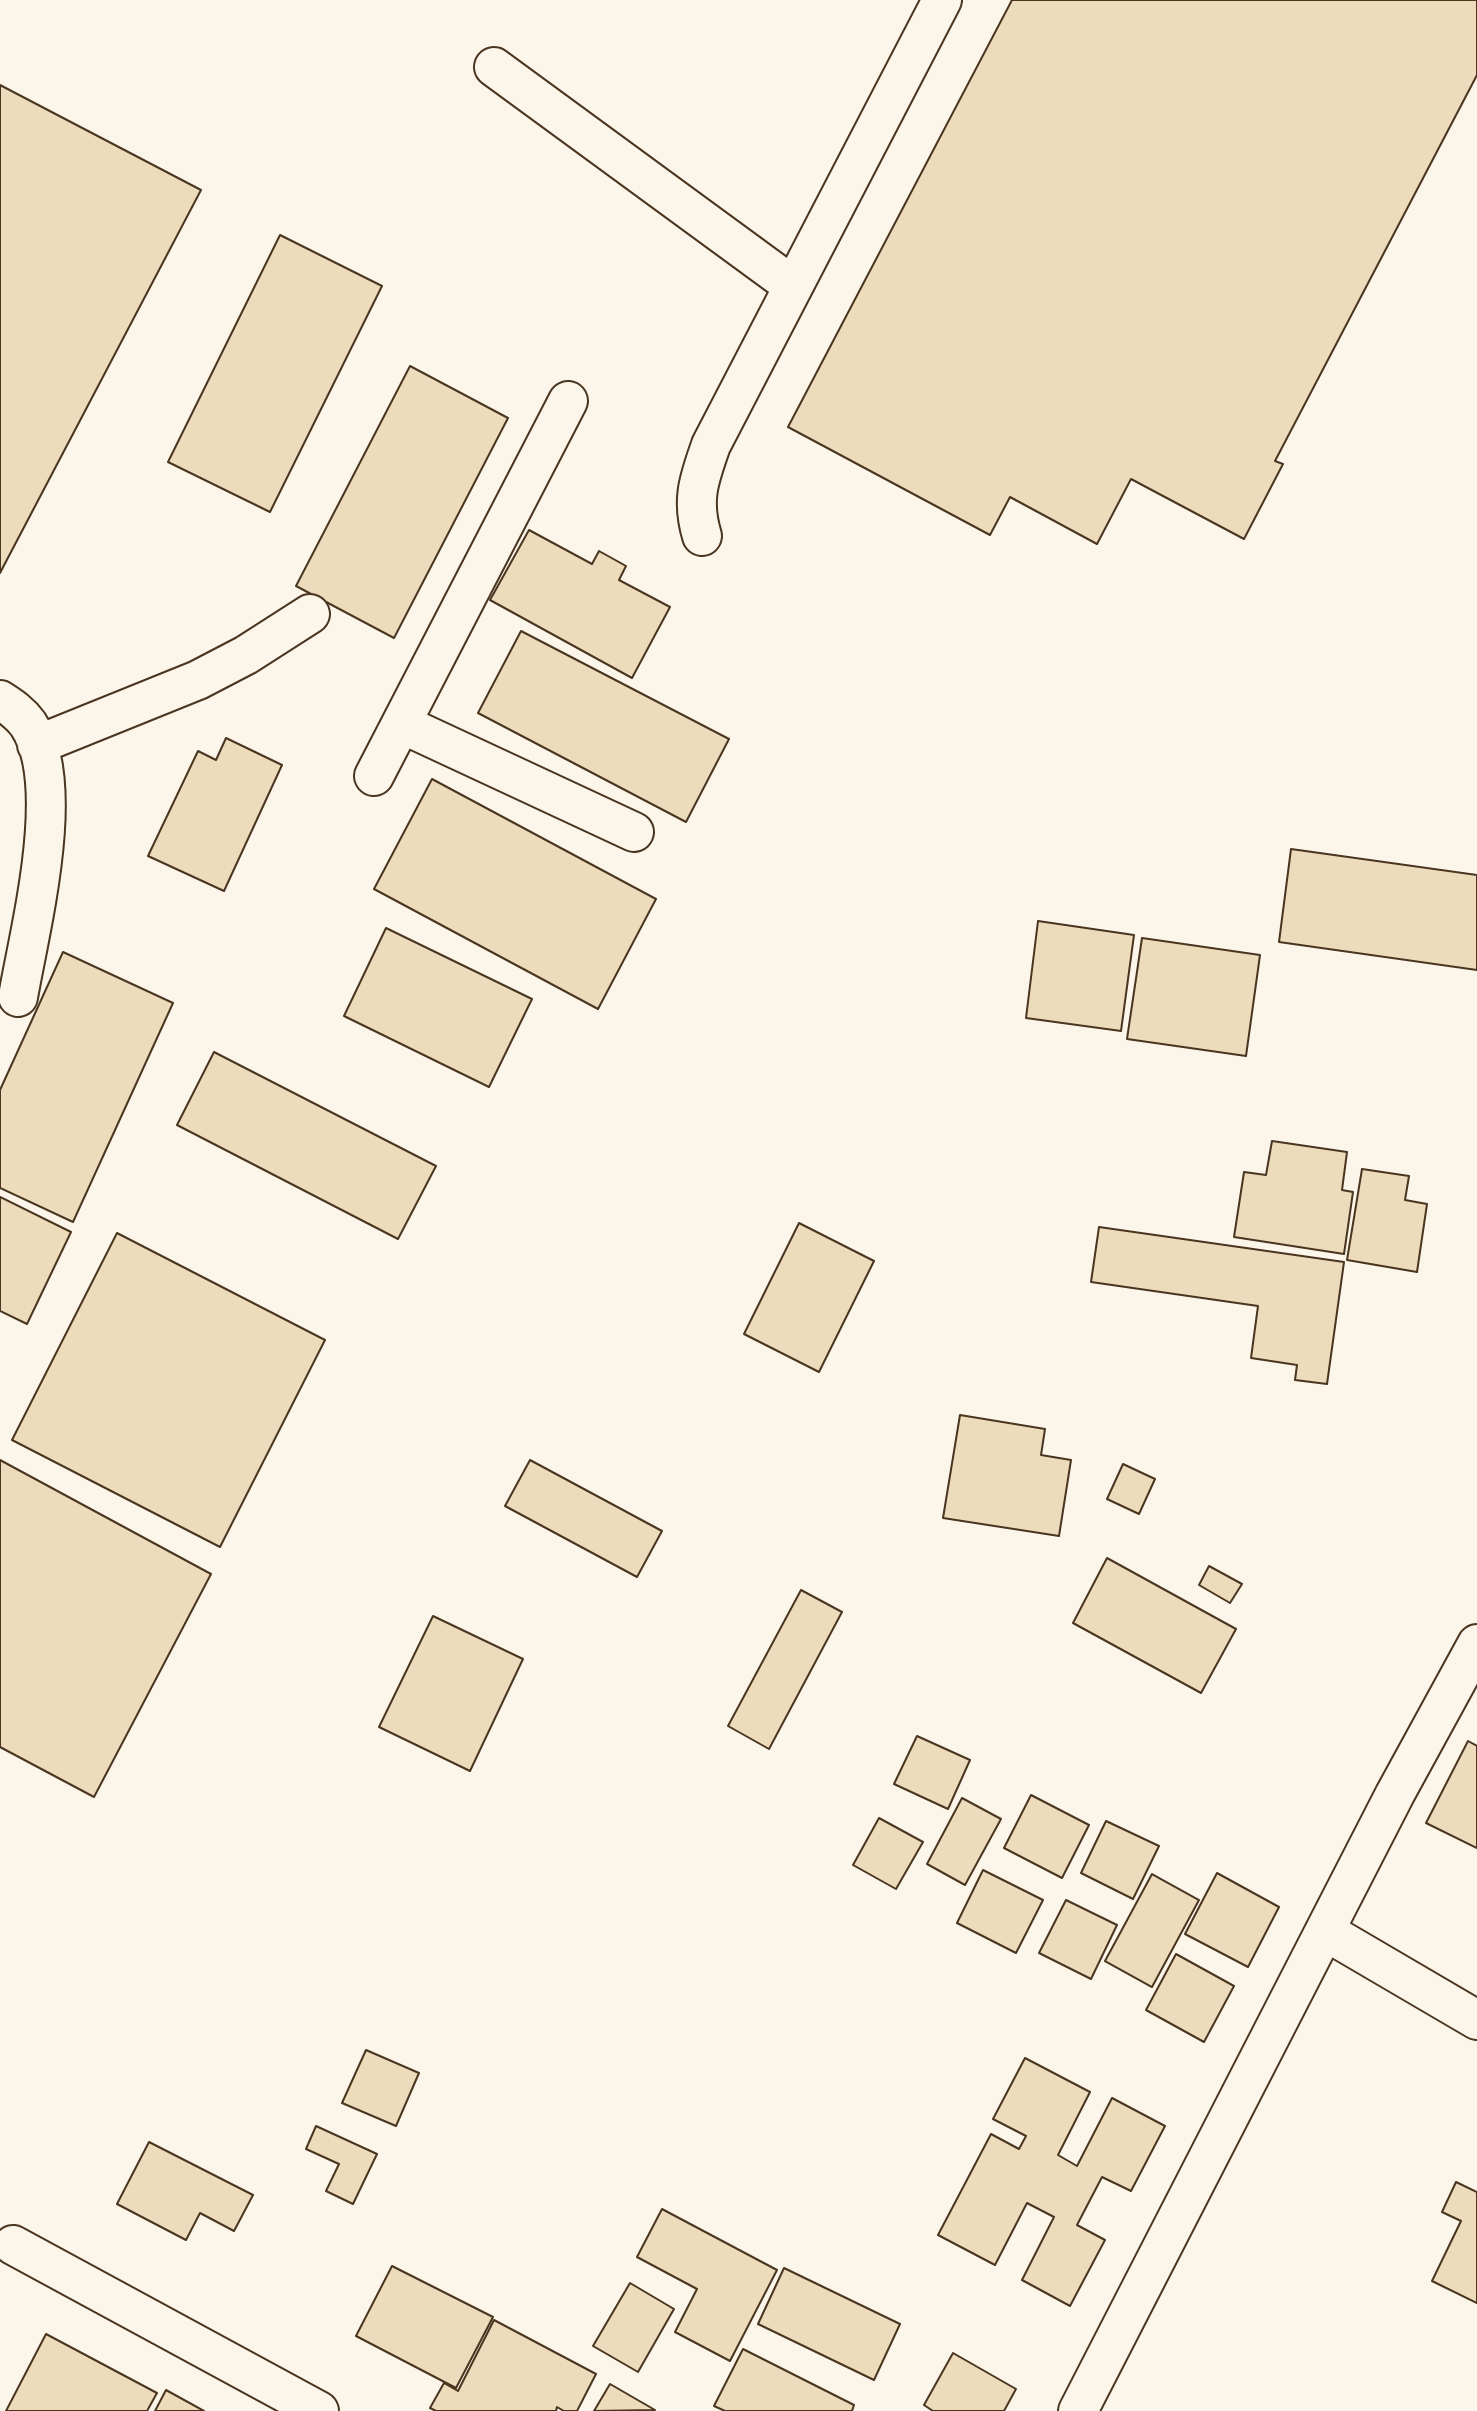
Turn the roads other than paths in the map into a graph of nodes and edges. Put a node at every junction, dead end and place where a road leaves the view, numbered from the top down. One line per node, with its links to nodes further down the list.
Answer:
1 (942, 0): 3 (street)
2 (494, 67): 3 (street)
3 (793, 286): 5 (street)
4 (568, 401): 8 (street)
5 (702, 536)
6 (310, 614): 9 (street)
7 (0, 700): 9 (street)
8 (402, 724): 10 (street); 11 (street)
9 (37, 746): 12 (street)
10 (374, 776)
11 (634, 832)
12 (18, 997)
13 (1477, 1644): 14 (street)
14 (1325, 1931): 15 (street); 18 (street)
15 (1477, 2020)
16 (13, 2245): 17 (street)
17 (319, 2411)
18 (1078, 2411)

